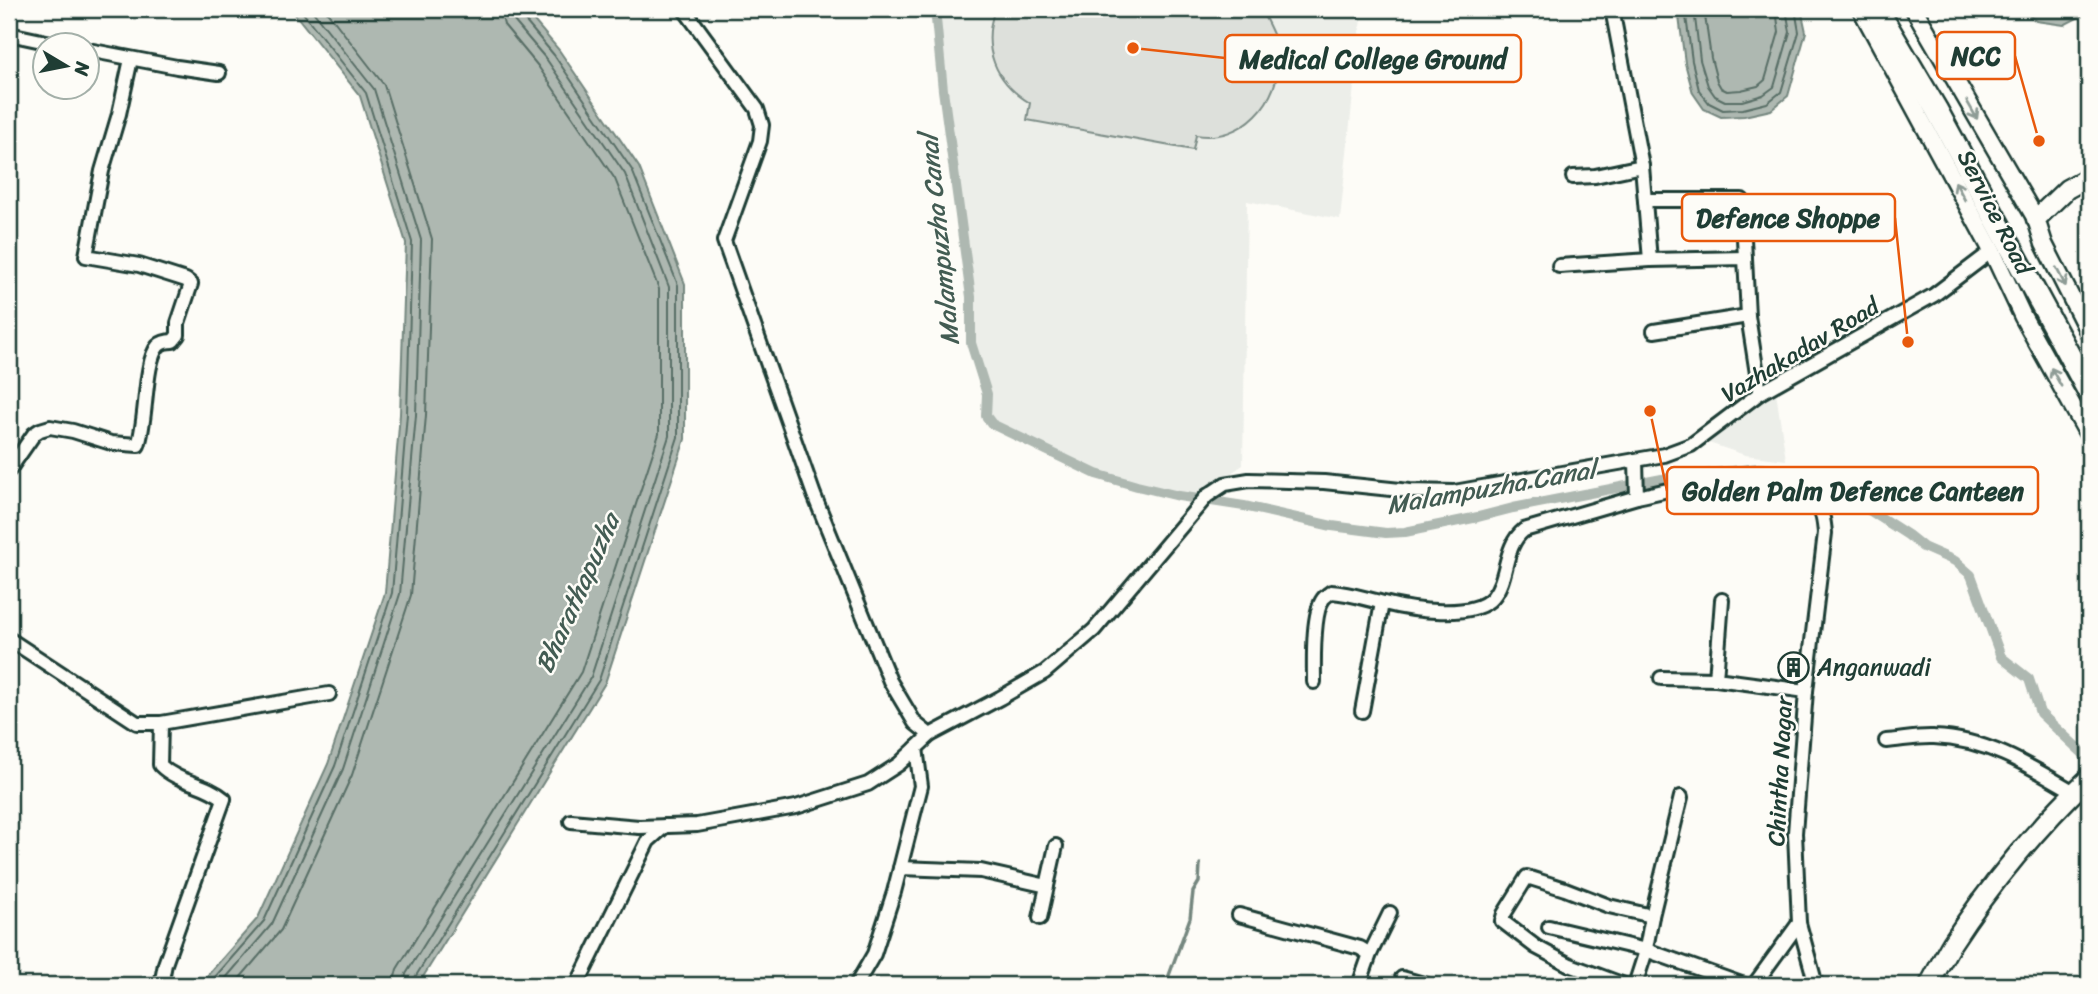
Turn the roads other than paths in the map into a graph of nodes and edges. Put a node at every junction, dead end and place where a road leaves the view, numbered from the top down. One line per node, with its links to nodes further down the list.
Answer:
1 (684, 9): 41 (street)
2 (1612, 9): 12 (street)
3 (1861, 9): 17 (street, Service Road, one-way to 3)
4 (1877, 9): 25 (highway)
5 (1893, 9): 24 (highway)
6 (1914, 9): 16 (street, Service Road, one-way to 16)
7 (9, 34): 8 (street)
8 (32, 39)
9 (102, 53): 10 (street)
10 (131, 59): 11 (street); 29 (street)
11 (219, 73)
12 (1642, 166): 13 (street); 15 (street)
13 (1573, 177)
14 (2089, 177): 16 (main road)
15 (1645, 200): 18 (street); 19 (street)
16 (2036, 219): 23 (street, Service Road, one-way to 23)
17 (1992, 251): 26 (street, Vazhakadav Road); 27 (street, Service Road, one-way to 17)
18 (1745, 258): 19 (street); 21 (street)
19 (1650, 260): 20 (street)
20 (1559, 266)
21 (1748, 316): 22 (street); 26 (street)
22 (1654, 331)
23 (2089, 333)
24 (2089, 363)
25 (2089, 392)
26 (1760, 393): 28 (street, Vazhakadav Road)
27 (2089, 436)
28 (1636, 461): 30 (street); 41 (street, Vazhakadav Road)
29 (9, 470)
30 (1637, 497): 32 (street, Chintha Nagar); 37 (street, Chintha Nagar)
31 (1722, 600): 35 (street)
32 (1382, 603): 36 (street, Chintha Nagar); 39 (street)
33 (9, 639): 40 (street)
34 (1661, 678): 35 (street)
35 (1716, 679): 37 (street)
36 (1314, 682)
37 (1806, 691): 56 (street, Chintha Nagar)
38 (329, 694): 40 (street)
39 (1362, 711)
40 (161, 723): 61 (street)
41 (930, 735): 43 (street)
42 (1886, 741): 45 (street)
43 (916, 748): 48 (street); 50 (street)
44 (2089, 778): 45 (main road)
45 (2074, 792): 71 (main road)
46 (1681, 797): 54 (street)
47 (571, 821): 48 (street)
48 (665, 826): 62 (street)
49 (1056, 846): 51 (street)
50 (901, 868): 51 (street); 63 (street)
51 (1047, 886): 55 (street)
52 (1390, 914): 59 (street)
53 (1239, 915): 59 (street)
54 (1652, 915): 58 (street); 66 (street)
55 (1040, 918)
56 (1799, 923): 69 (street); 70 (street, Chintha Nagar)
57 (1549, 927): 58 (street)
58 (1646, 950): 67 (street); 68 (street)
59 (1370, 954): 64 (street)
60 (1402, 978): 65 (street)
61 (161, 985)
62 (577, 985)
63 (856, 985)
64 (1359, 985)
65 (1427, 985)
66 (1624, 985)
67 (1634, 985)
68 (1744, 985)
69 (1755, 985)
70 (1816, 985)
71 (1929, 985)

